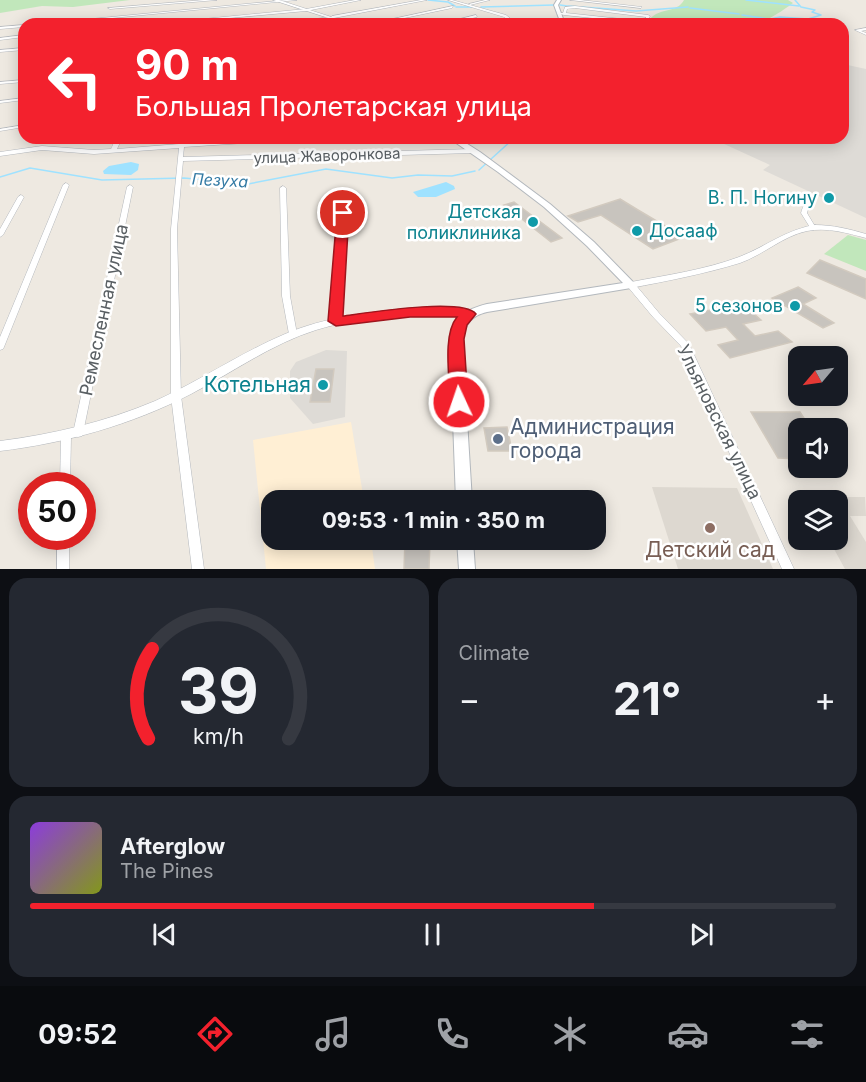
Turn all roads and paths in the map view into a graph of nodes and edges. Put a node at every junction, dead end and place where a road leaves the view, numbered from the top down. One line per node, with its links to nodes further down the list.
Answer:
1 (216, 0): 13 (street)
2 (275, 0): 11 (street)
3 (296, 0): 11 (street)
4 (360, 0): 18 (street)
5 (426, 0): 25 (street)
6 (449, 0): 14 (street)
7 (489, 0): 14 (street)
8 (559, 0): 20 (main road)
9 (571, 0): 17 (street)
10 (629, 0): 12 (street)
11 (285, 2): 18 (street); 19 (street)
12 (643, 2)
13 (166, 4): 16 (street); 19 (street)
14 (466, 4): 28 (street)
15 (452, 7): 26 (street)
16 (110, 8)
17 (641, 8)
18 (309, 9): 24 (street); 25 (street)
19 (167, 13): 22 (street); 23 (street)
20 (561, 14): 29 (main road); 30 (street); 31 (street)
21 (476, 16): 27 (street)
22 (110, 18)
23 (168, 18)
24 (219, 18)
25 (333, 18)
26 (400, 18)
27 (468, 18)
28 (508, 18)
29 (562, 18)
30 (602, 18)
31 (647, 18)
32 (18, 26): 33 (street)
33 (0, 28)
34 (866, 29): 35 (street)
35 (866, 34)
36 (18, 37): 37 (street)
37 (0, 39)
38 (18, 50): 39 (street)
39 (0, 51)
40 (18, 82): 41 (street)
41 (0, 83)
42 (18, 100): 43 (street)
43 (0, 102)
44 (18, 127): 45 (street)
45 (0, 130)
46 (116, 144): 50 (street)
47 (209, 144): 49 (street)
48 (462, 144): 51 (main road, Ульяновская улица)
49 (182, 146): 50 (street); 53 (street)
50 (114, 149): 52 (street)
51 (473, 151): 53 (street, улица Жаворонкова); 63 (main road, Ульяновская улица)
52 (0, 154)
53 (180, 159): 68 (street)
54 (66, 185): 67 (street)
55 (130, 187): 69 (street, Ремесленная улица)
56 (283, 188): 66 (street)
57 (21, 197): 61 (street)
58 (813, 198): 60 (street)
59 (343, 213): 65 (street)
60 (813, 228): 62 (street); 63 (street)
61 (0, 236)
62 (866, 236)
63 (631, 285): 64 (main road); 79 (street, Ульяновская улица)
64 (469, 314): 65 (street); 73 (main road)
65 (336, 321): 66 (street)
66 (293, 334): 68 (street)
67 (0, 347)
68 (176, 396): 69 (street); 77 (street)
69 (78, 433): 70 (street)
70 (66, 436): 71 (street); 72 (street)
71 (0, 446)
72 (65, 472)
73 (463, 490)
74 (63, 550): 76 (street)
75 (466, 550): 78 (main road)
76 (63, 569)
77 (198, 569)
78 (467, 569)
79 (788, 569)

